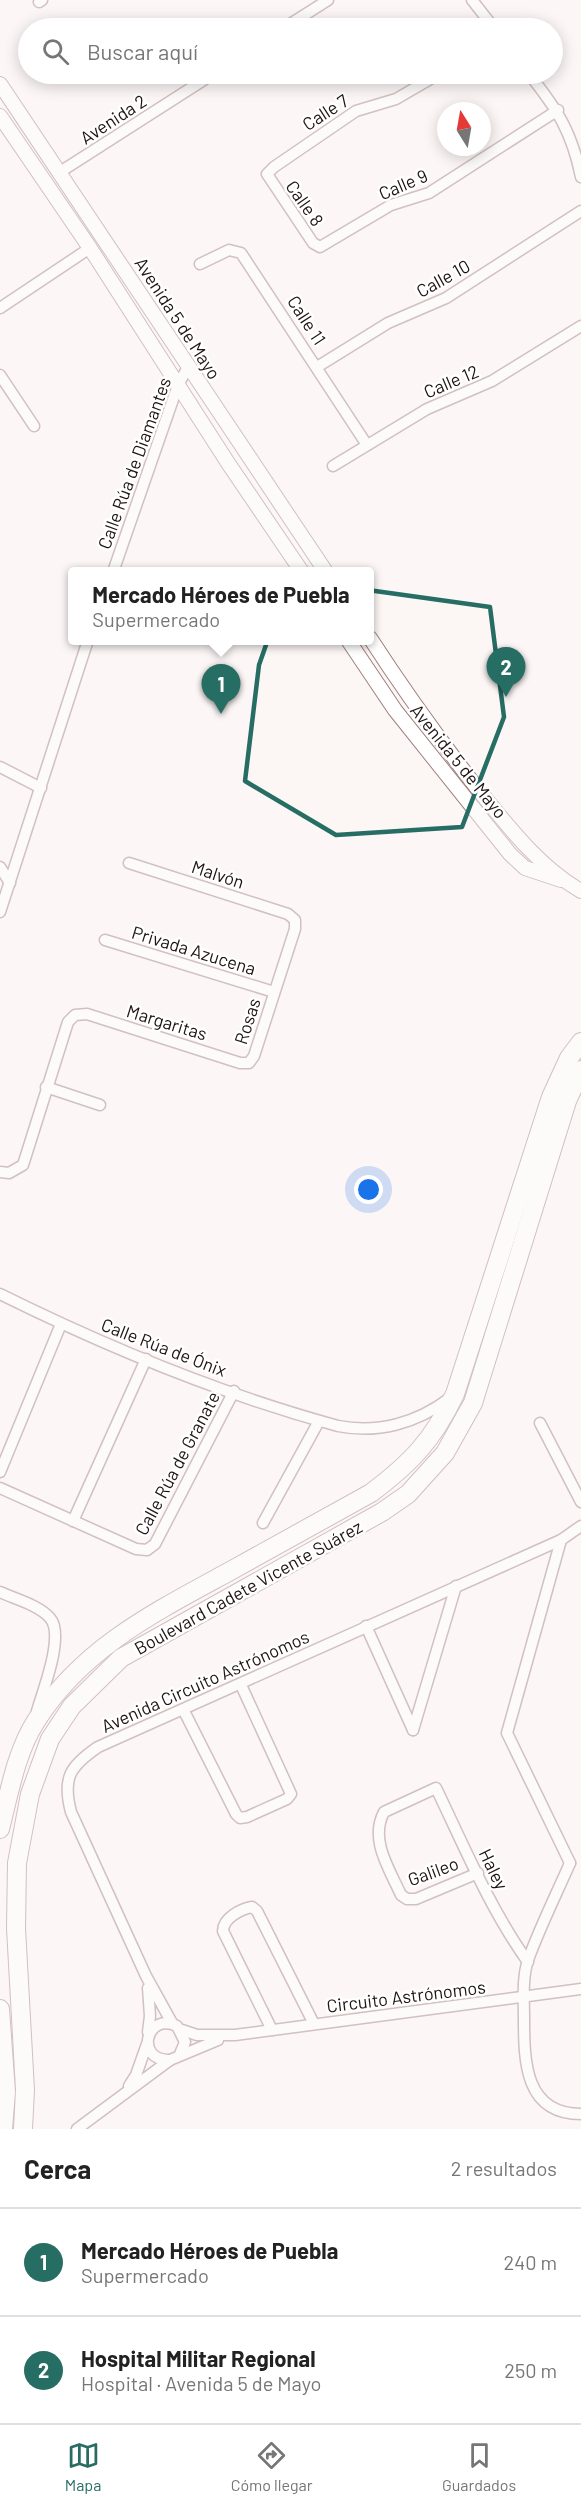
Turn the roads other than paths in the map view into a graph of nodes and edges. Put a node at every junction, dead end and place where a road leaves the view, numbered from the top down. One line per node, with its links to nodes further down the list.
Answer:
1 (328, 0): 3 (street)
2 (472, 0): 4 (street)
3 (300, 18)
4 (486, 18)
5 (0, 84): 11 (street, Avenida 5 de Mayo)
6 (197, 84): 13 (street, Avenida 2)
7 (422, 84): 14 (street, Calle 7)
8 (537, 84): 9 (street)
9 (558, 110): 15 (street); 17 (street, Calle 9)
10 (0, 116): 12 (street, Avenida 5 de Mayo)
11 (25, 122): 12 (street); 13 (street, Avenida 5 de Mayo)
12 (11, 132): 18 (street, Avenida 5 de Mayo)
13 (60, 172): 20 (street, Avenida 5 de Mayo)
14 (267, 174): 17 (street, Calle 8)
15 (581, 177)
16 (581, 211): 24 (street, Calle 10)
17 (320, 247)
18 (90, 248): 21 (street); 22 (street, Avenida 5 de Mayo)
19 (200, 264): 24 (street, Calle 11)
20 (149, 306): 22 (street); 25 (street, Avenida 5 de Mayo)
21 (0, 308)
22 (133, 315): 27 (street, Avenida 5 de Mayo)
23 (581, 326): 29 (street, Calle 12)
24 (317, 366): 29 (street, Calle 11)
25 (188, 367): 27 (street, Calle Rúa de Diamantes); 33 (street, Avenida 5 de Mayo)
26 (0, 375): 28 (street)
27 (178, 385): 31 (street, Calle Rúa de Diamantes); 32 (street, Avenida 5 de Mayo)
28 (34, 426)
29 (367, 445): 30 (street, Calle 12)
30 (333, 466)
31 (114, 567)
32 (299, 567)
33 (323, 567)
34 (86, 645): 40 (street)
35 (351, 645): 39 (street, Avenida 5 de Mayo)
36 (374, 645): 37 (street, Avenida 5 de Mayo)
37 (455, 759): 39 (street); 43 (street, Avenida 5 de Mayo)
38 (0, 766): 40 (street)
39 (441, 771): 43 (street, Avenida 5 de Mayo)
40 (41, 788): 44 (street)
41 (129, 863): 47 (street, Malvón)
42 (0, 867): 44 (street)
43 (561, 880): 45 (street, Avenida 5 de Mayo)
44 (9, 883): 46 (street)
45 (581, 891)
46 (0, 912)
47 (295, 920): 49 (street, Rosas)
48 (105, 940): 49 (street, Privada Azucena)
49 (274, 992): 51 (street, Rosas)
50 (581, 1042): 52 (main road, Boulevard Cadete Vicente Suárez)
51 (249, 1063): 53 (street, Margaritas)
52 (575, 1064): 60 (main road, Boulevard Cadete Vicente Suárez); 96 (main road, Boulevard Cadete Vicente Suárez)
53 (46, 1087): 54 (street); 55 (street)
54 (100, 1105)
55 (0, 1172)
56 (0, 1294): 57 (street, Calle Rúa de Ónix)
57 (62, 1324): 58 (street, Calle Rúa de Ónix); 63 (street)
58 (147, 1359): 59 (street, Calle Rúa de Ónix); 66 (street)
59 (234, 1391): 61 (street, Calle Rúa de Ónix); 66 (street, Calle Rúa de Granate)
60 (455, 1394): 61 (street, Calle Rúa de Ónix); 75 (main road, Boulevard Cadete Vicente Suárez)
61 (320, 1421): 67 (street)
62 (540, 1423): 65 (street)
63 (0, 1472)
64 (0, 1488): 66 (street)
65 (581, 1502)
66 (73, 1521)
67 (263, 1523)
68 (581, 1526): 69 (street, Avenida Circuito Astrónomos)
69 (561, 1540): 70 (street, Avenida Circuito Astrónomos); 78 (street)
70 (456, 1586): 72 (street, Avenida Circuito Astrónomos); 72 (street)
71 (0, 1593): 75 (street)
72 (366, 1626): 73 (street, Avenida Circuito Astrónomos)
73 (242, 1685): 74 (street, Avenida Circuito Astrónomos); 74 (street)
74 (183, 1711): 81 (street, Avenida Circuito Astrónomos)
75 (34, 1723): 77 (main road, Boulevard Cadete Vicente Suárez)
76 (436, 1788): 79 (street, Haley); 79 (street, Galileo)
77 (0, 1829)
78 (575, 1863): 80 (street)
79 (478, 1873): 80 (street, Haley)
80 (528, 1962): 83 (street)
81 (146, 1976): 85 (street, Avenida Circuito Astrónomos); 90 (street, Avenida Circuito Astrónomos)
82 (581, 1989): 83 (street, Circuito Astrónomos)
83 (524, 1997): 86 (street, Circuito Astrónomos); 94 (street)
84 (0, 2009): 95 (main road)
85 (172, 2023): 87 (street); 90 (street)
86 (314, 2024): 88 (street, Circuito Astrónomos); 88 (street)
87 (182, 2030): 89 (street, Circuito Astrónomos); 91 (street)
88 (272, 2030): 89 (street, Circuito Astrónomos)
89 (235, 2034): 91 (street, Circuito Astrónomos)
90 (147, 2039): 92 (street); 93 (street)
91 (180, 2054): 92 (street)
92 (170, 2060): 93 (street)
93 (124, 2094): 97 (street)
94 (581, 2114)
95 (3, 2129)
96 (23, 2129)
97 (77, 2129)

